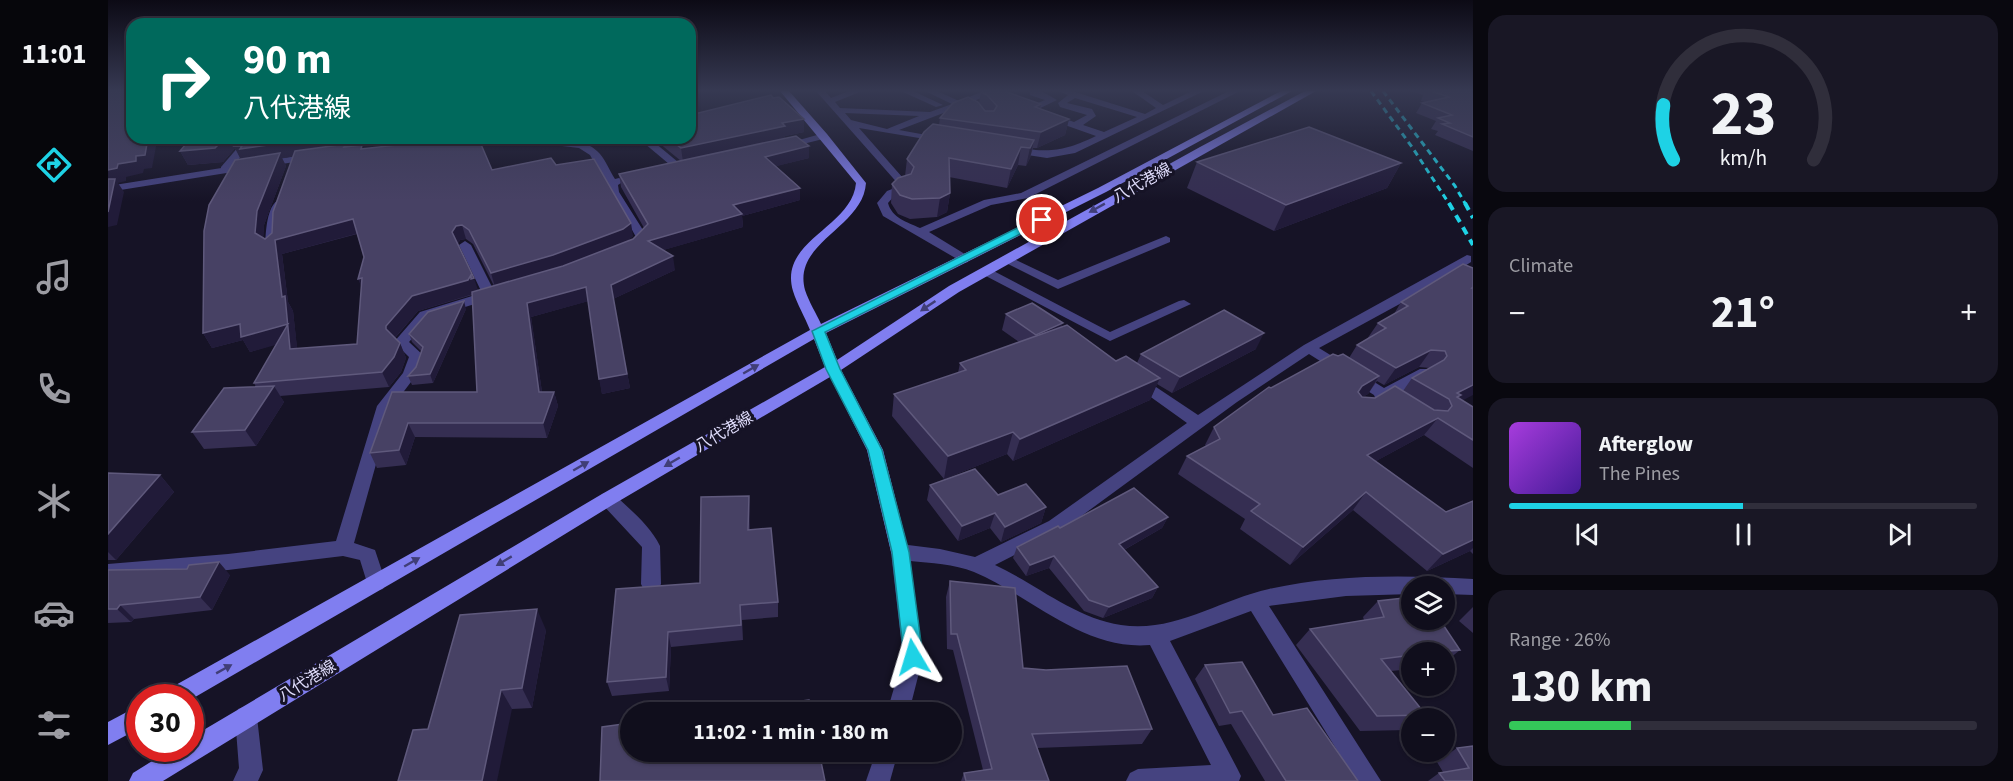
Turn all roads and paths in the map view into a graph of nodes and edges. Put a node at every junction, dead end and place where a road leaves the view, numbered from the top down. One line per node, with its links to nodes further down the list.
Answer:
1 (816, 127): 11 (main road)
2 (853, 127): 30 (street)
3 (872, 127): 10 (street)
4 (897, 127): 10 (street)
5 (1080, 127): 12 (street)
6 (1121, 127): 12 (street)
7 (1162, 127): 23 (street)
8 (1220, 127): 35 (main road, 八代港線)
9 (1244, 127): 37 (main road, 八代港線, one-way to 37)
10 (888, 131): 13 (street)
11 (824, 136): 20 (street); 42 (main road)
12 (1105, 136): 21 (street)
13 (953, 142)
14 (246, 144): 24 (street)
15 (404, 144): 18 (street)
16 (573, 144): 27 (street)
17 (652, 144): 25 (street)
18 (376, 148)
19 (1000, 148): 21 (street)
20 (769, 150)
21 (1060, 153): 23 (street)
22 (318, 156): 24 (street)
23 (1092, 162): 30 (street)
24 (225, 169): 28 (street)
25 (668, 170)
26 (634, 177): 27 (street)
27 (612, 183): 34 (street)
28 (108, 189)
29 (283, 192): 33 (street)
30 (920, 232): 35 (street)
31 (1166, 240): 37 (street)
32 (465, 245): 40 (street)
33 (271, 247)
34 (621, 252)
35 (964, 259): 42 (main road, 八代港線)
36 (1467, 259): 43 (street)
37 (1006, 260): 38 (main road, 八代港線)
38 (986, 271): 41 (street); 44 (main road, 八代港線, one-way to 44)
39 (510, 288): 40 (street)
40 (489, 294): 52 (street)
41 (1184, 304)
42 (818, 331): 44 (main road); 56 (main road, 八代港線, one-way to 42)
43 (1309, 348): 47 (street); 50 (street)
44 (833, 369): 51 (main road, 八代港線, one-way to 51); 53 (main road)
45 (1425, 372): 47 (street)
46 (1129, 376): 50 (street)
47 (1384, 394): 48 (street); 49 (street)
48 (1366, 404)
49 (1410, 411)
50 (1198, 423): 54 (street)
51 (608, 499): 57 (street); 63 (main road, 八代港線, one-way to 63)
52 (343, 548): 55 (street); 56 (street)
53 (900, 552): 54 (street); 62 (street)
54 (976, 565): 60 (street)
55 (108, 572)
56 (376, 583): 61 (main road, 八代港線, one-way to 56)
57 (651, 584)
58 (1473, 587): 59 (street)
59 (1255, 601): 60 (street); 71 (street)
60 (1156, 634): 70 (street)
61 (198, 684)
62 (901, 702)
63 (246, 717): 67 (main road, 八代港線); 68 (street)
64 (126, 724): 65 (main road)
65 (108, 734)
66 (884, 762): 69 (street)
67 (141, 781)
68 (246, 781)
69 (878, 781)
70 (1138, 781)
71 (1369, 781)

